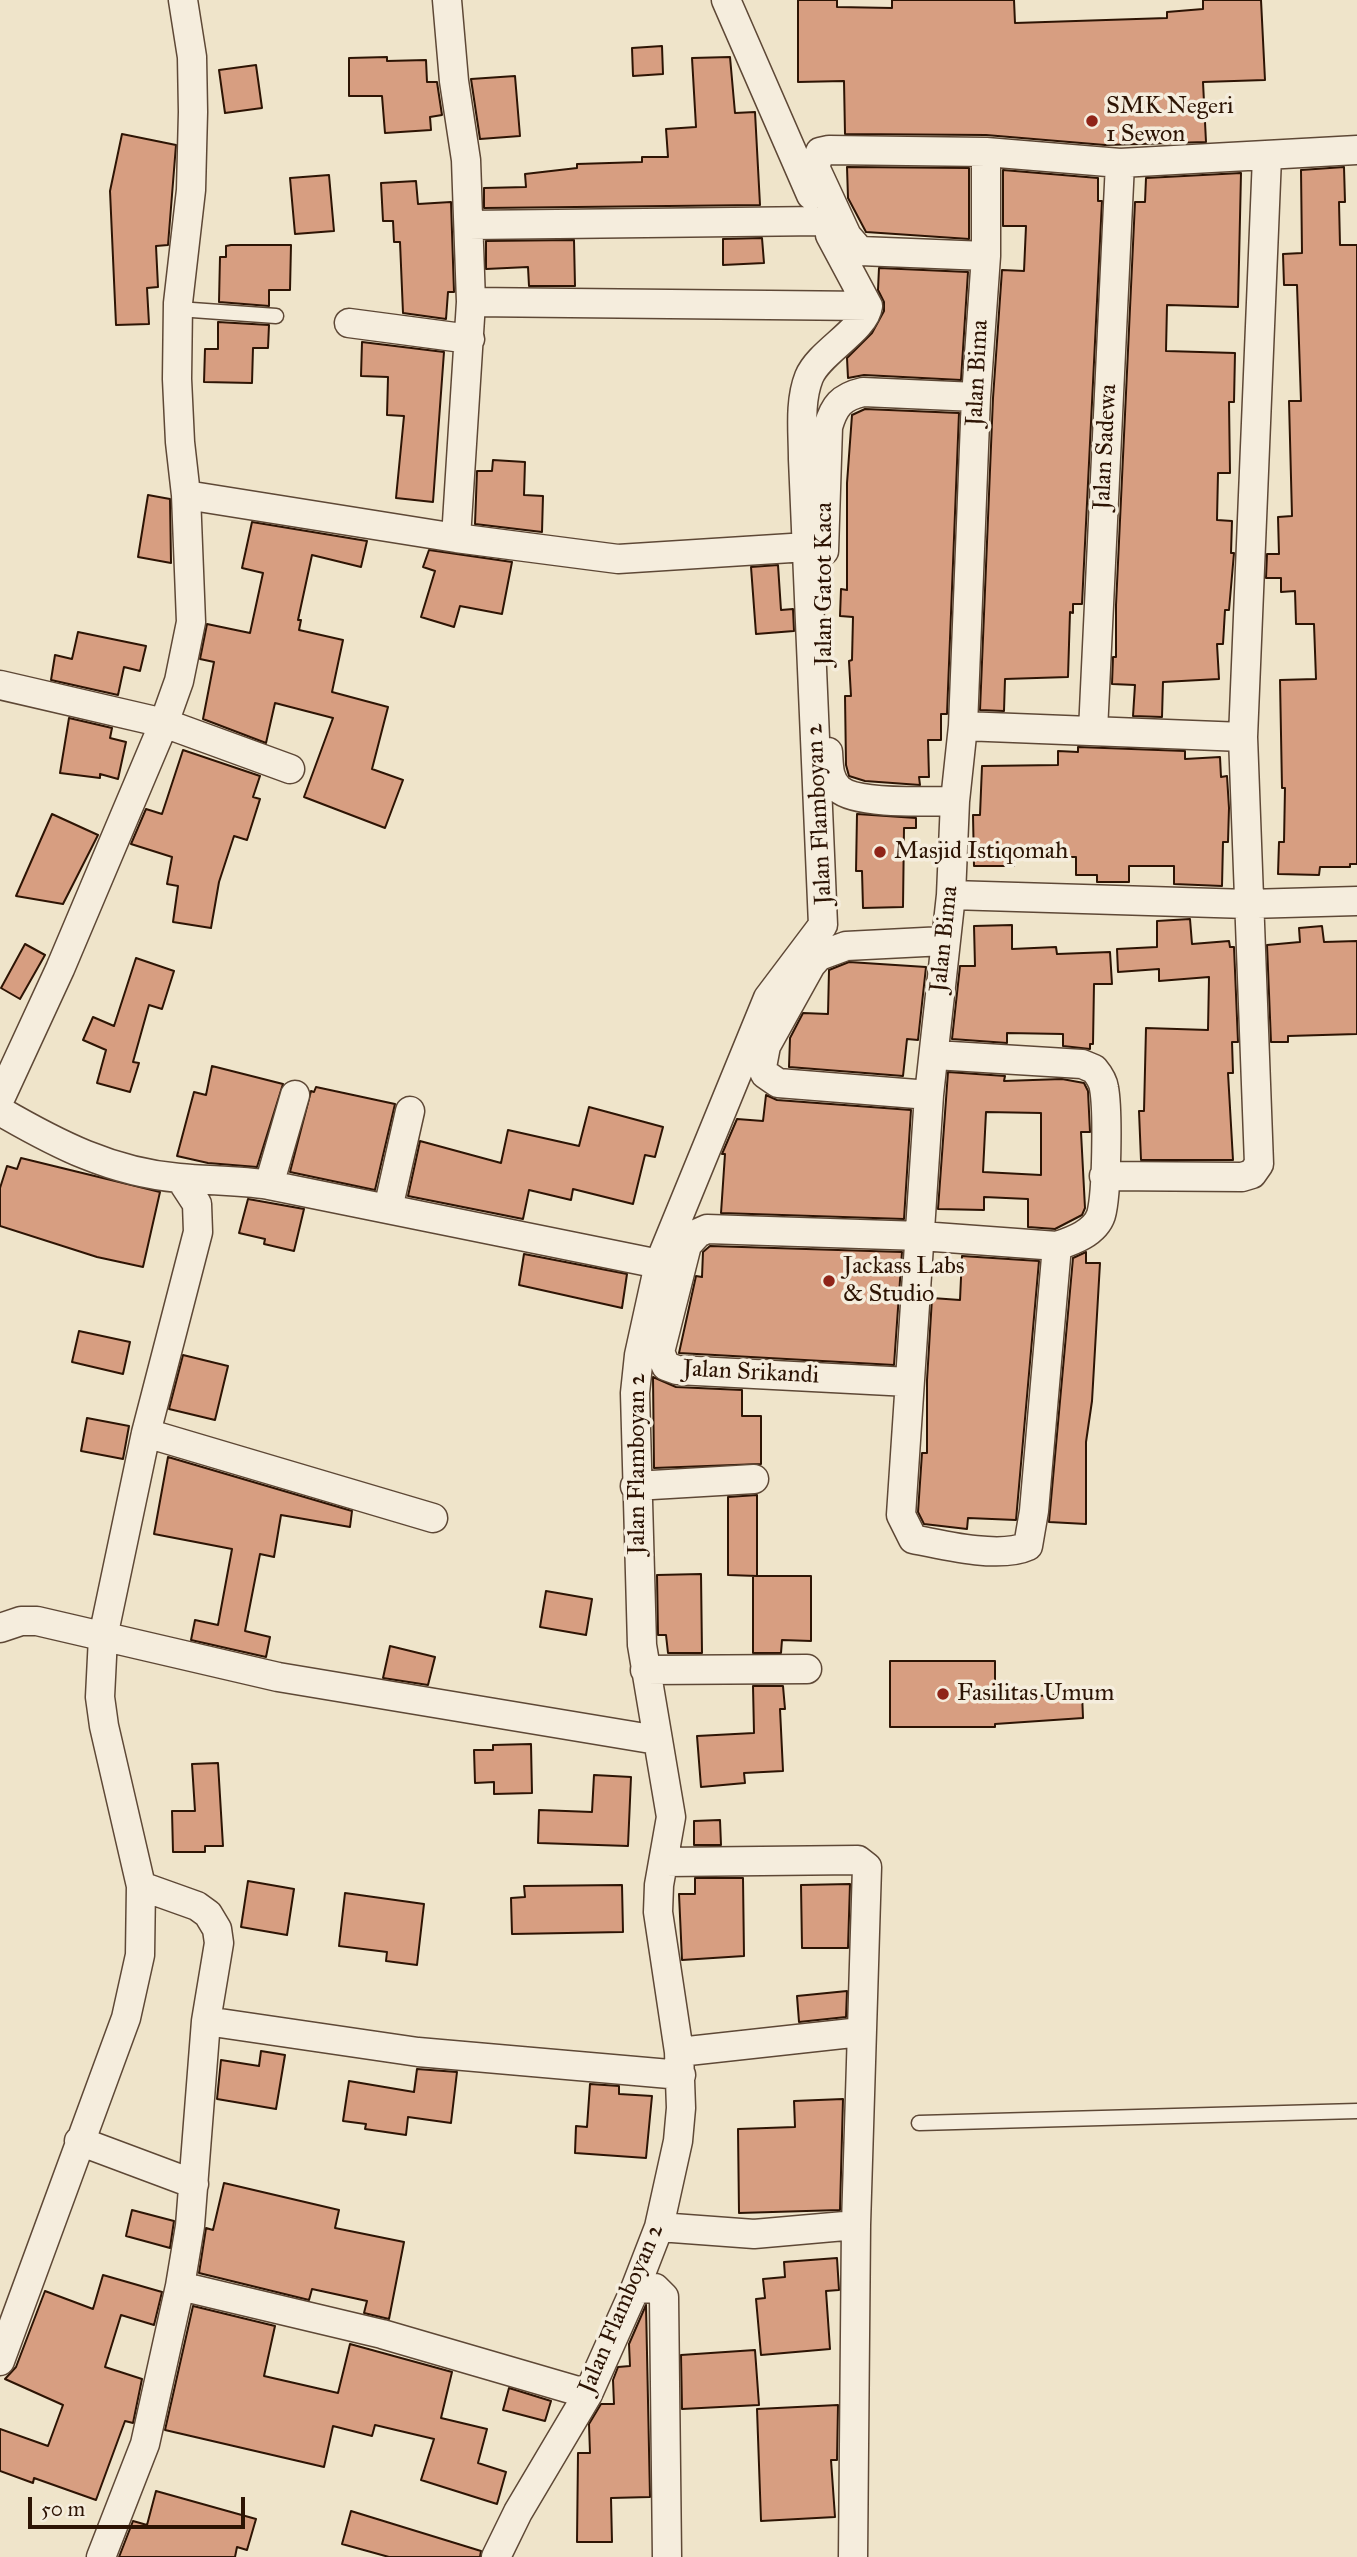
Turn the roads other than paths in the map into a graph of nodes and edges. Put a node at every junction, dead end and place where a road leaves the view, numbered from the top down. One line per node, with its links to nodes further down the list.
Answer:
1 (183, 0): 13 (street)
2 (447, 0): 9 (street)
3 (726, 0): 8 (street)
4 (1357, 150): 6 (street)
5 (991, 153): 7 (street); 10 (street, Jalan Bima); 10 (street)
6 (1266, 157): 7 (street); 25 (street)
7 (1120, 163): 24 (street, Jalan Sadewa)
8 (822, 221): 9 (street); 12 (street)
9 (469, 225): 11 (street)
10 (986, 256): 17 (street, Jalan Bima)
11 (471, 302): 12 (street); 16 (street)
12 (868, 306): 20 (street, Jalan Flamboyan 2)
13 (178, 309): 14 (lane); 18 (street)
14 (275, 316)
15 (349, 323): 16 (street)
16 (470, 339): 19 (street)
17 (976, 397): 23 (street, Jalan Bima); 27 (street, Jalan Gatot Kaca)
18 (187, 495): 19 (street); 22 (street)
19 (456, 538): 20 (street)
20 (807, 547): 44 (street, Jalan Flamboyan 2)
21 (0, 685): 22 (street)
22 (164, 723): 26 (street); 35 (street)
23 (963, 726): 24 (street); 27 (street, Jalan Bima)
24 (1093, 731): 25 (street)
25 (1243, 737): 30 (street)
26 (290, 769)
27 (955, 801): 28 (street, Jalan Bima)
28 (951, 895): 30 (street); 31 (street, Jalan Bima)
29 (1357, 901): 30 (street)
30 (1248, 904): 38 (street)
31 (944, 941): 32 (street, Jalan Bima); 34 (street)
32 (935, 1055): 34 (street, Jalan Bima); 38 (street)
33 (295, 1095): 40 (street)
34 (929, 1095): 42 (street, Jalan Bima)
35 (0, 1099)
36 (0, 1111): 39 (street)
37 (410, 1111): 41 (street)
38 (1104, 1176): 43 (street)
39 (180, 1178): 40 (street); 46 (street)
40 (269, 1185): 41 (street)
41 (388, 1209): 44 (street)
42 (921, 1236): 43 (street, Jalan Srikandi); 45 (street, Jalan Bima); 45 (street, Jalan Srikandi)
43 (1057, 1246): 45 (street, Jalan Bima)
44 (659, 1264): 48 (street, Jalan Flamboyan 2)
45 (909, 1381)
46 (146, 1433): 49 (street); 51 (street)
47 (754, 1479): 48 (street)
48 (635, 1486): 53 (street, Jalan Flamboyan 2)
49 (433, 1518)
50 (0, 1628): 51 (street)
51 (103, 1637): 54 (street); 56 (street)
52 (807, 1669): 53 (street)
53 (645, 1671): 54 (street, Jalan Flamboyan 2)
54 (657, 1740): 55 (street, Jalan Flamboyan 2)
55 (665, 1862): 58 (street); 59 (street, Jalan Flamboyan 2)
56 (142, 1886): 57 (street); 62 (street)
57 (206, 2021): 59 (street); 63 (street)
58 (861, 2032): 59 (street); 64 (street)
59 (680, 2064): 65 (street, Jalan Flamboyan 2)
60 (1357, 2111): 61 (lane)
61 (919, 2123)
62 (79, 2141): 63 (street); 68 (street)
63 (194, 2184): 66 (street)
64 (856, 2225): 65 (street); 73 (street)
65 (659, 2227): 67 (street, Jalan Flamboyan 2)
66 (180, 2286): 69 (street); 70 (street)
67 (635, 2289): 69 (street, Jalan Flamboyan 2); 72 (street)
68 (0, 2361)
69 (588, 2394): 71 (street, Jalan Flamboyan 2)
70 (101, 2557)
71 (496, 2557)
72 (667, 2557)
73 (853, 2557)

